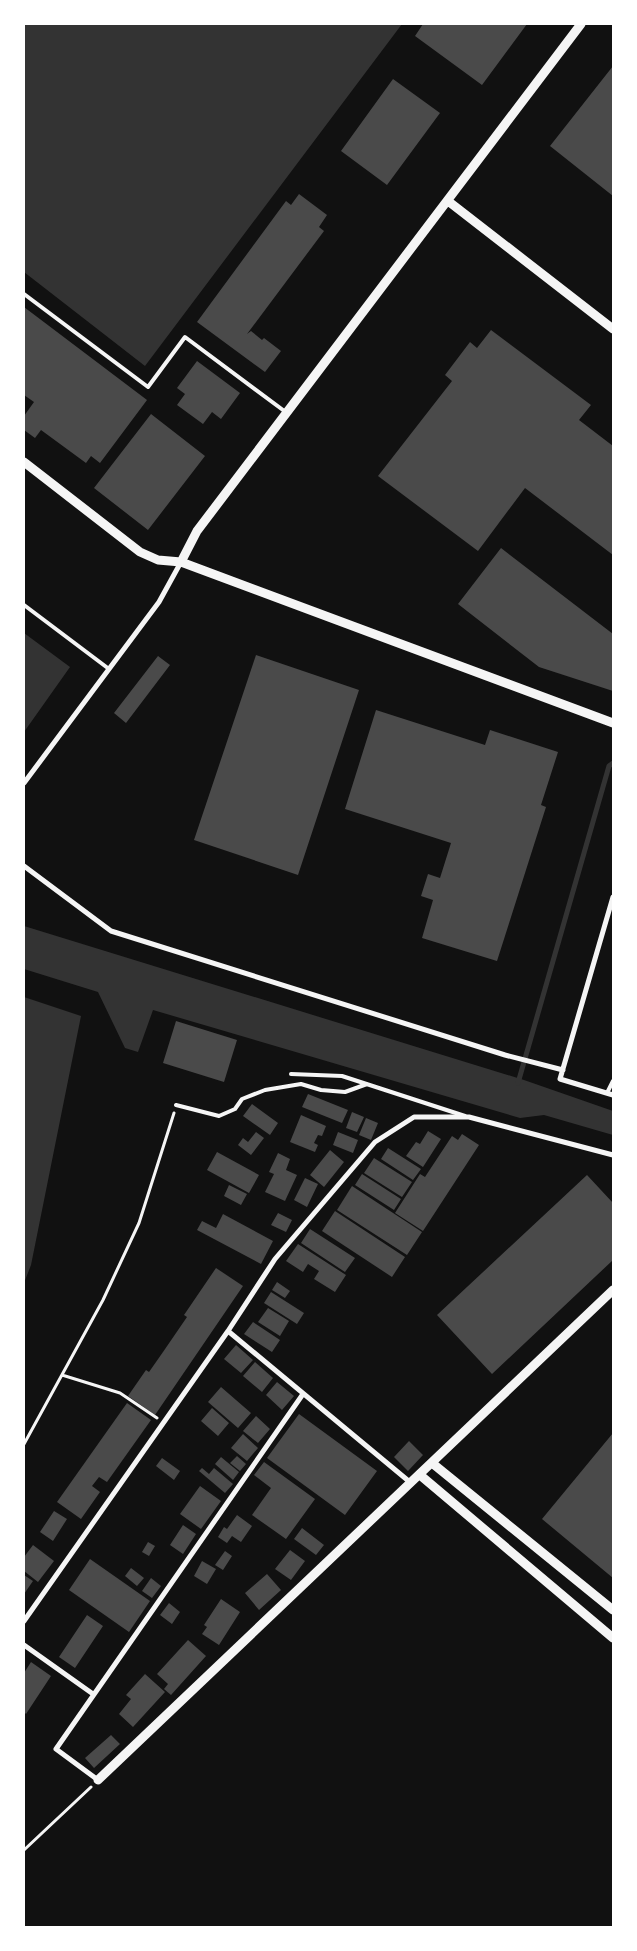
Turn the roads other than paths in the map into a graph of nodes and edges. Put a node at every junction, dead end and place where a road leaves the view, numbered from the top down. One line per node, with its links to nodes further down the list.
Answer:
1 (581, 24): 2 (street)
2 (448, 201): 4 (street); 5 (street)
3 (24, 294): 5 (lane)
4 (613, 329)
5 (286, 413): 7 (street)
6 (24, 462): 7 (street)
7 (181, 562): 9 (street); 10 (street)
8 (24, 605): 9 (lane)
9 (109, 669): 11 (street)
10 (613, 723)
11 (24, 783)
12 (24, 866): 14 (street)
13 (613, 897): 14 (street)
14 (563, 1070): 18 (street)
15 (291, 1074): 17 (lane)
16 (613, 1081): 18 (lane)
17 (367, 1084): 20 (lane); 21 (lane)
18 (607, 1093): 19 (street)
19 (613, 1095)
20 (176, 1105)
21 (469, 1117): 22 (street); 24 (street)
22 (613, 1155)
23 (613, 1290): 26 (street)
24 (228, 1331): 25 (street); 30 (street)
25 (303, 1394): 28 (street); 33 (street)
26 (432, 1463): 27 (street); 29 (street)
27 (420, 1474): 28 (street); 31 (street)
28 (411, 1483): 34 (street)
29 (613, 1610)
30 (24, 1621)
31 (613, 1638)
32 (24, 1645): 33 (street)
33 (93, 1694): 34 (street)
34 (98, 1780)

